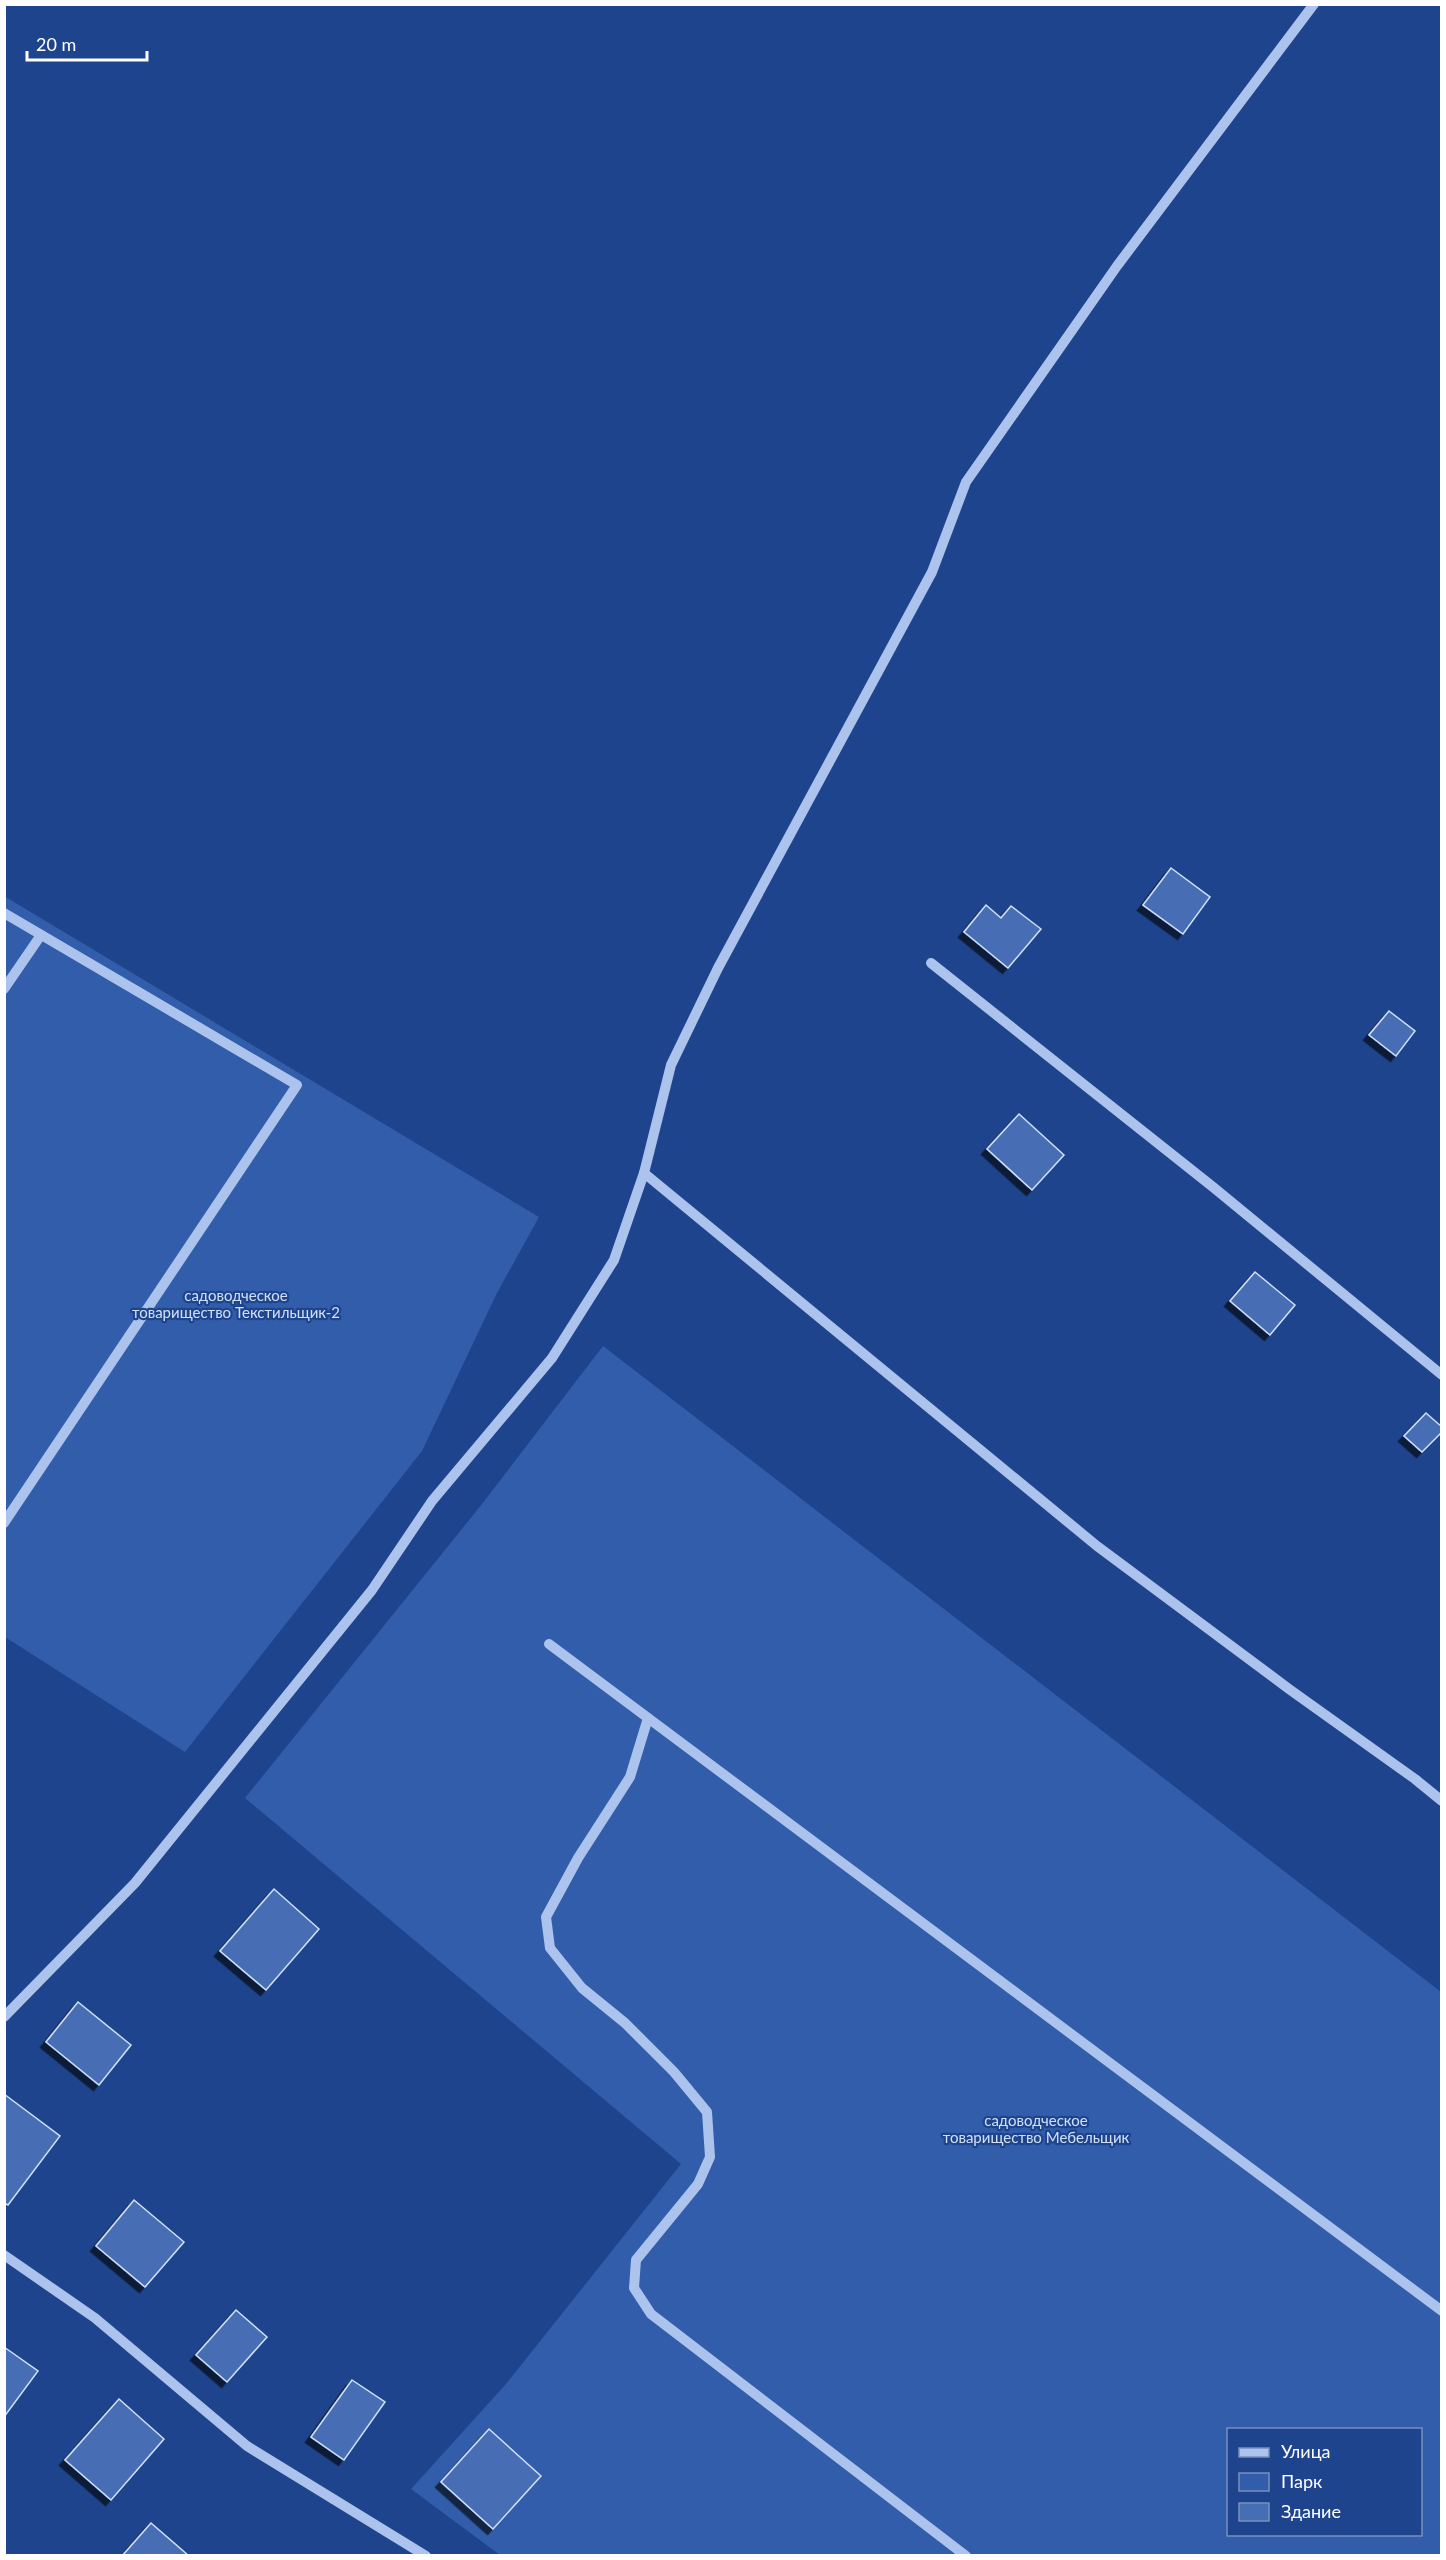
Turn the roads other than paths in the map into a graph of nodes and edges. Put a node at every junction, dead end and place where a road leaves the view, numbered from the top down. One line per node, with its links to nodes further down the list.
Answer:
1 (1314, 4): 6 (street)
2 (4, 913): 3 (street)
3 (41, 935): 5 (street); 8 (street)
4 (931, 963): 7 (street)
5 (4, 989)
6 (644, 1173): 11 (street); 12 (street)
7 (1442, 1375)
8 (4, 1523)
9 (549, 1644): 10 (street)
10 (648, 1718): 14 (street); 16 (street)
11 (1442, 1802)
12 (4, 2017)
13 (4, 2255): 15 (street)
14 (1442, 2311)
15 (426, 2556)
16 (966, 2556)

